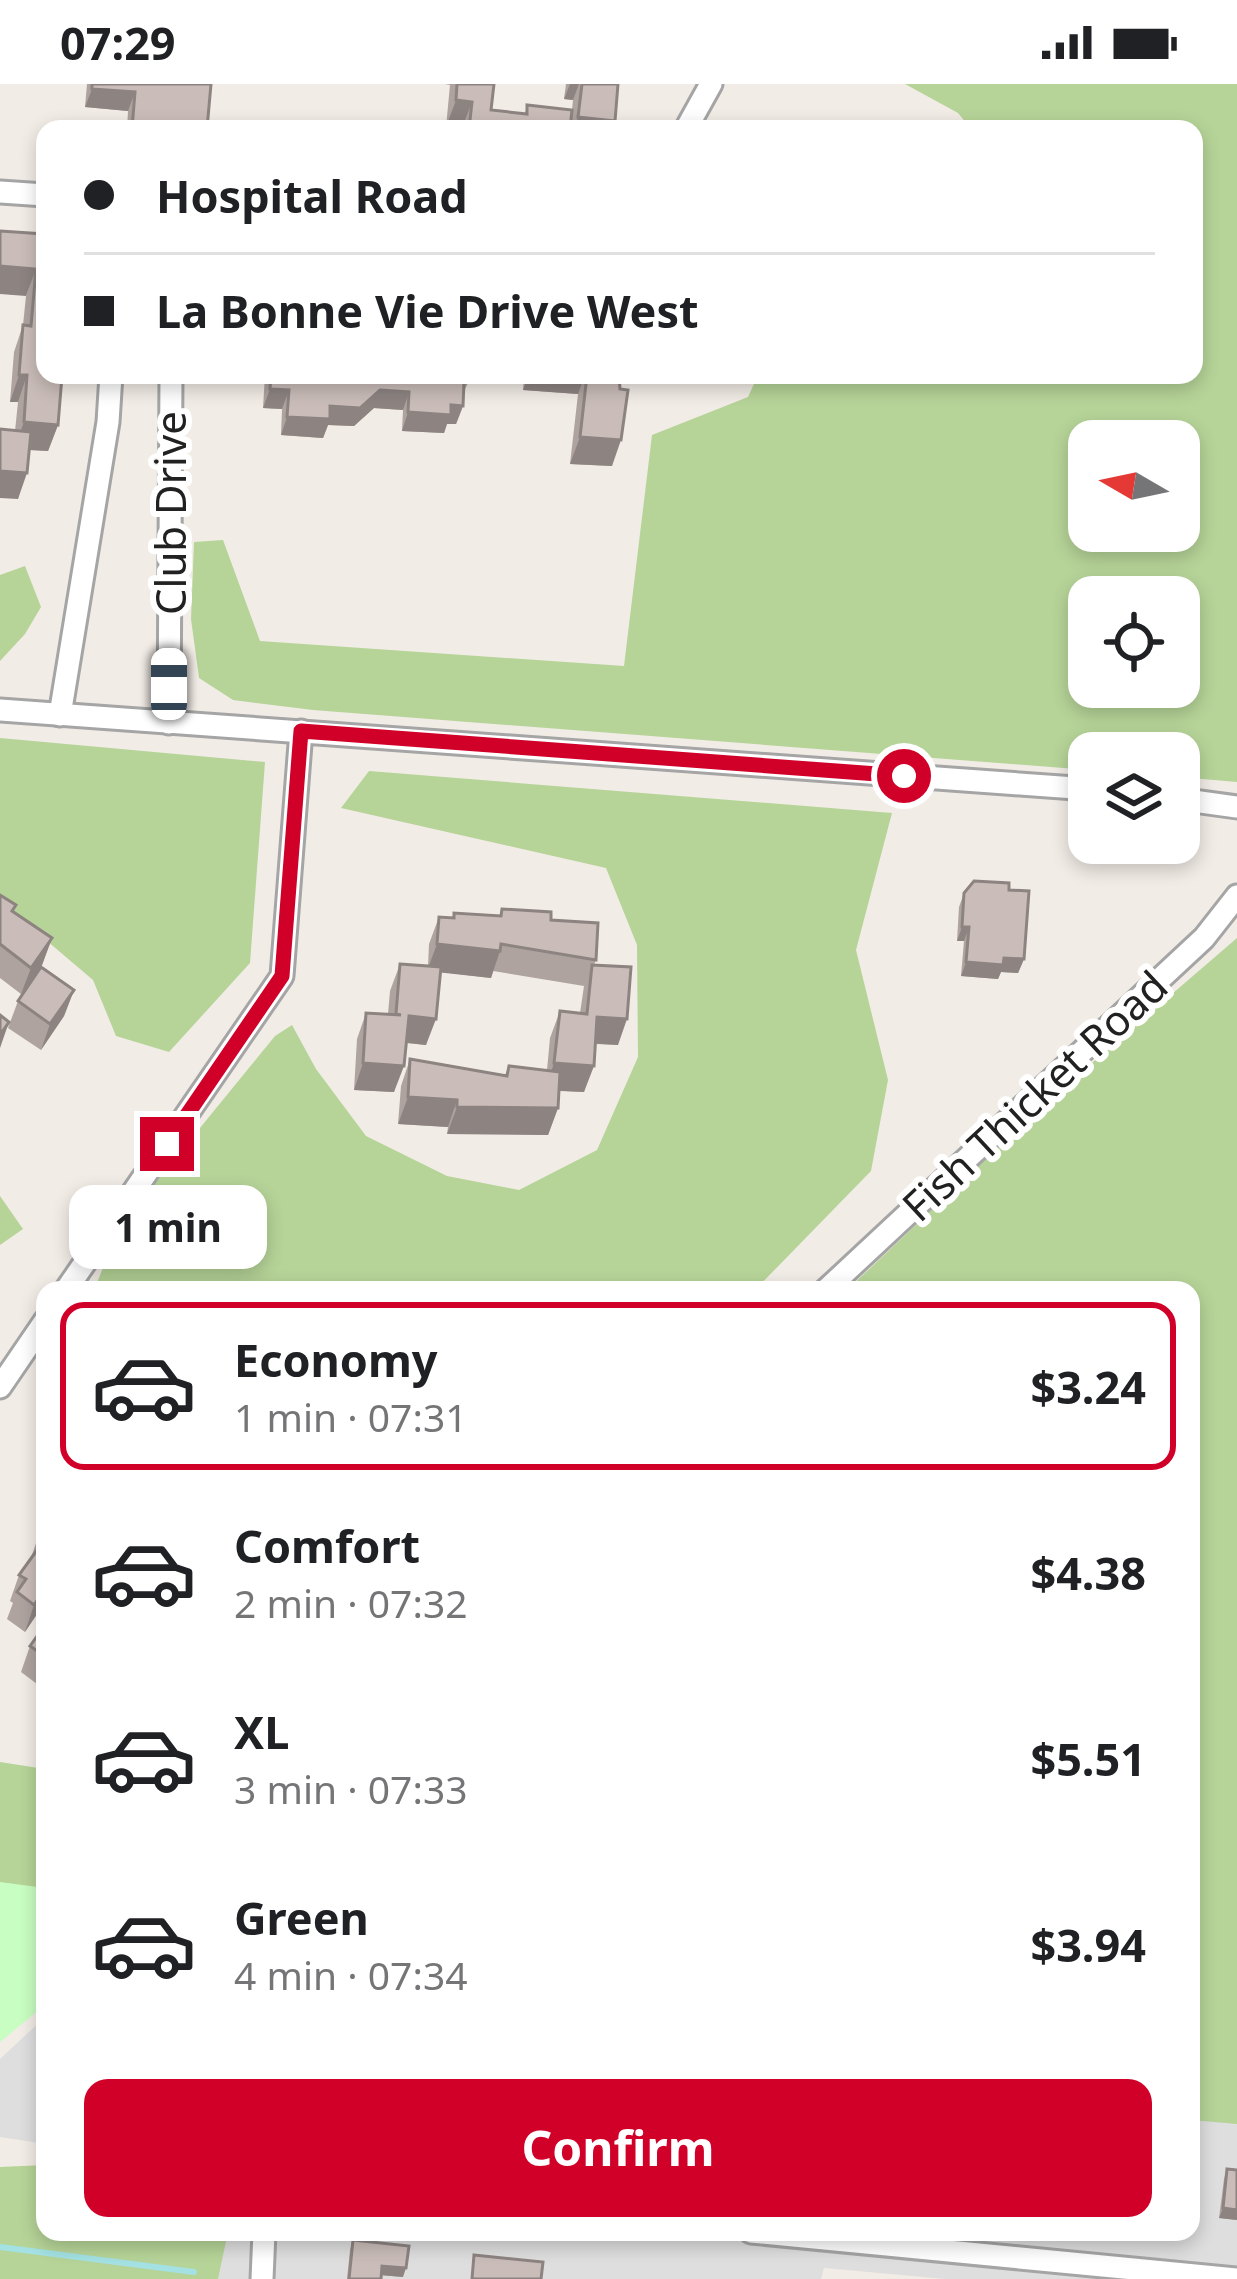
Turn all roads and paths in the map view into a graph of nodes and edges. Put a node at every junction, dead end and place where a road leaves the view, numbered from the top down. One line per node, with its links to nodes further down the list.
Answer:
1 (712, 84): 2 (street)
2 (691, 120)
3 (0, 192): 4 (street)
4 (36, 194)
5 (111, 384): 8 (street)
6 (171, 384): 9 (street, Club Drive)
7 (0, 710): 8 (street)
8 (60, 715): 9 (street)
9 (169, 723): 10 (street)
10 (301, 731): 11 (street); 15 (street)
11 (1068, 787)
12 (1200, 802): 13 (street)
13 (1237, 807)
14 (1237, 896): 16 (street, Fish Thicket Road)
15 (72, 1281)
16 (836, 1281)
17 (36, 1334): 18 (street)
18 (0, 1387)
19 (264, 2241): 21 (street)
20 (844, 2241): 22 (street)
21 (262, 2279)
22 (1237, 2279)

